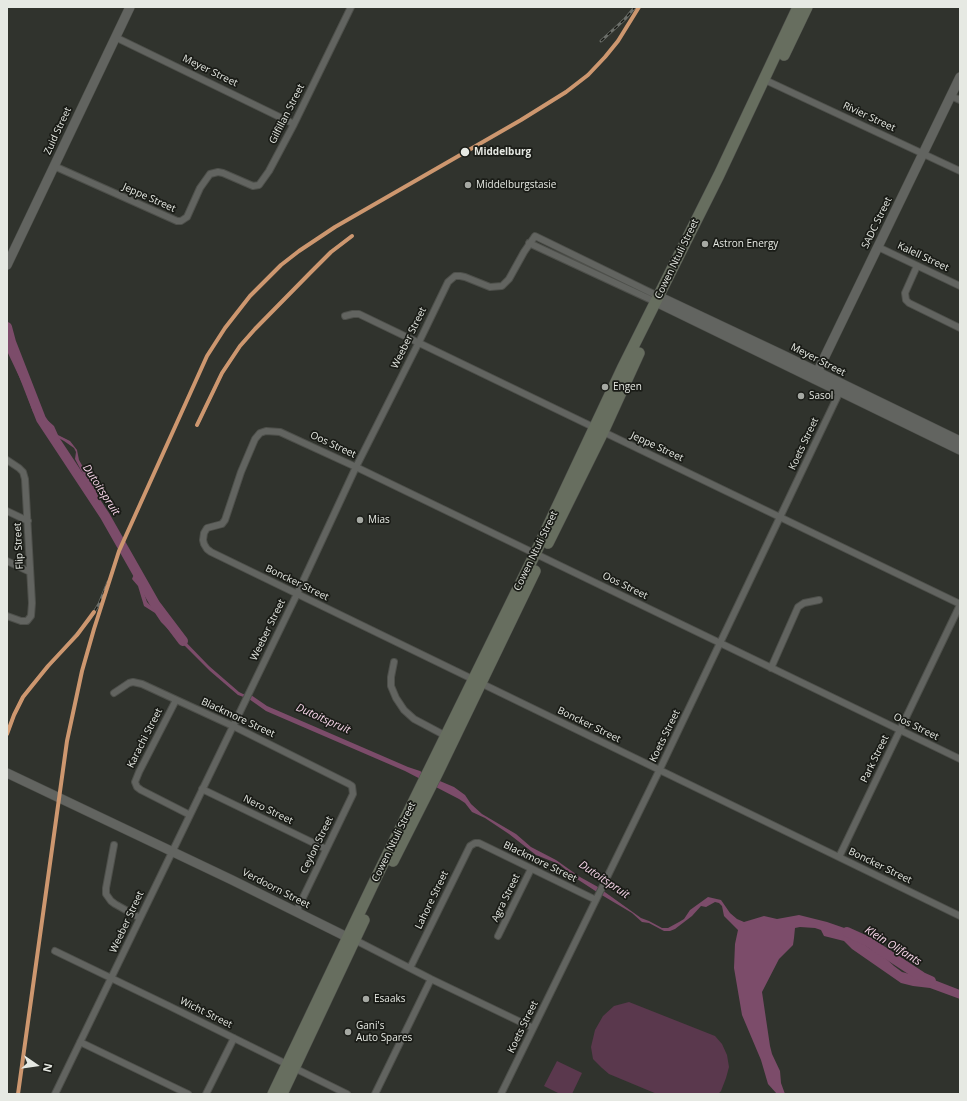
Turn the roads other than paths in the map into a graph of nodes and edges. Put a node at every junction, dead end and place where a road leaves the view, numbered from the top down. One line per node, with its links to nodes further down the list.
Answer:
1 (130, 7): 5 (street, Zuid Street)
2 (351, 7): 10 (street, Gilfillan Street)
3 (798, 7): 7 (highway, Cowen Ntuli Street)
4 (807, 7): 7 (highway, Cowen Ntuli Street)
5 (115, 37): 10 (street, Meyer Street); 12 (street, Zuid Street)
6 (960, 77): 8 (street, SADC Street)
7 (767, 81): 11 (street, Rivier Street); 21 (highway, Cowen Ntuli Street)
8 (951, 96): 9 (street); 11 (street, SADC Street)
9 (960, 100)
10 (294, 124): 14 (street, Gilfillan Street)
11 (923, 153): 13 (street, Rivier Street); 17 (street, SADC Street)
12 (54, 166): 14 (street, Jeppe Street); 18 (street, Zuid Street)
13 (960, 171)
14 (214, 172)
15 (534, 236): 16 (street, Weeber Street); 21 (street, Meyer Street)
16 (529, 243): 21 (street, Meyer Street); 24 (street, Weeber Street)
17 (878, 247): 19 (street, Kalell Street); 25 (street, SADC Street)
18 (7, 265)
19 (918, 266): 20 (street, Kalell Street); 23 (street)
20 (960, 286)
21 (660, 301): 25 (street, Meyer Street); 27 (highway, Cowen Ntuli Street)
22 (344, 316): 24 (street, Jeppe Street)
23 (960, 328)
24 (419, 342): 27 (street, Jeppe Street); 31 (street, Weeber Street)
25 (816, 376): 26 (street, Meyer Street)
26 (842, 389): 28 (street, Meyer Street); 29 (street); 33 (street, Koets Street)
27 (599, 431): 33 (street, Jeppe Street); 36 (highway, Cowen Ntuli Street)
28 (960, 442)
29 (960, 450)
30 (7, 460): 34 (street, Flip Street)
31 (356, 467): 35 (street, Oos Street); 36 (street, Oos Street); 39 (street, Weeber Street)
32 (7, 511): 34 (street)
33 (781, 517): 41 (street, Jeppe Street); 43 (street, Koets Street)
34 (28, 521): 38 (street, Flip Street)
35 (209, 551): 39 (street, Boncker Street)
36 (538, 556): 43 (street, Oos Street); 46 (highway, Cowen Ntuli Street)
37 (7, 561): 38 (street)
38 (30, 572): 42 (street, Flip Street)
39 (297, 594): 46 (street, Boncker Street); 49 (street, Weeber Street)
40 (819, 600): 45 (street)
41 (960, 605): 50 (street, Park Street)
42 (7, 616)
43 (720, 644): 45 (street, Oos Street); 53 (street, Koets Street)
44 (394, 662): 51 (street)
45 (771, 668): 50 (street, Oos Street)
46 (477, 682): 51 (highway, Cowen Ntuli Street); 53 (street, Boncker Street); 54 (highway, Cowen Ntuli Street)
47 (114, 693): 48 (street, Blackmore Street)
48 (176, 700): 49 (street, Blackmore Street); 58 (street, Karachi Street)
49 (233, 726): 56 (street, Blackmore Street); 57 (street, Weeber Street)
50 (900, 730): 52 (street, Oos Street); 63 (street, Park Street)
51 (446, 736): 54 (highway, Cowen Ntuli Street)
52 (960, 759)
53 (659, 771): 63 (street, Boncker Street); 65 (street, Koets Street)
54 (433, 772): 70 (highway, Cowen Ntuli Street)
55 (10, 774): 62 (street, Verdoorn Street)
56 (352, 786): 61 (street, Ceylon Street)
57 (202, 789): 58 (street, Weeber Street); 61 (street, Nero Street)
58 (190, 815): 62 (street, Weeber Street)
59 (475, 842): 64 (street, Blackmore Street); 72 (street, Lahore Street)
60 (114, 845): 68 (street)
61 (326, 849): 66 (street, Ceylon Street)
62 (171, 852): 66 (street, Verdoorn Street); 68 (street, Weeber Street)
63 (839, 857): 67 (street, Boncker Street)
64 (531, 869): 65 (street, Blackmore Street); 69 (street, Agra Street)
65 (597, 898): 75 (street, Koets Street)
66 (296, 912): 70 (street, Verdoorn Street)
67 (960, 916)
68 (140, 918): 73 (street, Weeber Street)
69 (498, 936)
70 (351, 939): 72 (street, Verdoorn Street); 78 (highway, Cowen Ntuli Street)
71 (55, 951): 73 (street, Wicht Street)
72 (410, 968): 74 (street, Verdoorn Street)
73 (111, 978): 76 (street, Wicht Street); 77 (street, Weeber Street)
74 (431, 979): 75 (street, Verdoorn Street); 85 (street)
75 (534, 1028): 86 (street, Koets Street)
76 (234, 1038): 78 (street, Wicht Street); 81 (street)
77 (80, 1042): 79 (street, Weeber Street); 80 (street)
78 (291, 1066): 82 (highway, Cowen Ntuli Street); 83 (highway, Cowen Ntuli Street); 84 (street, Wicht Street)
79 (55, 1094)
80 (188, 1094)
81 (206, 1094)
82 (273, 1094)
83 (282, 1094)
84 (347, 1094)
85 (375, 1094)
86 (501, 1094)

